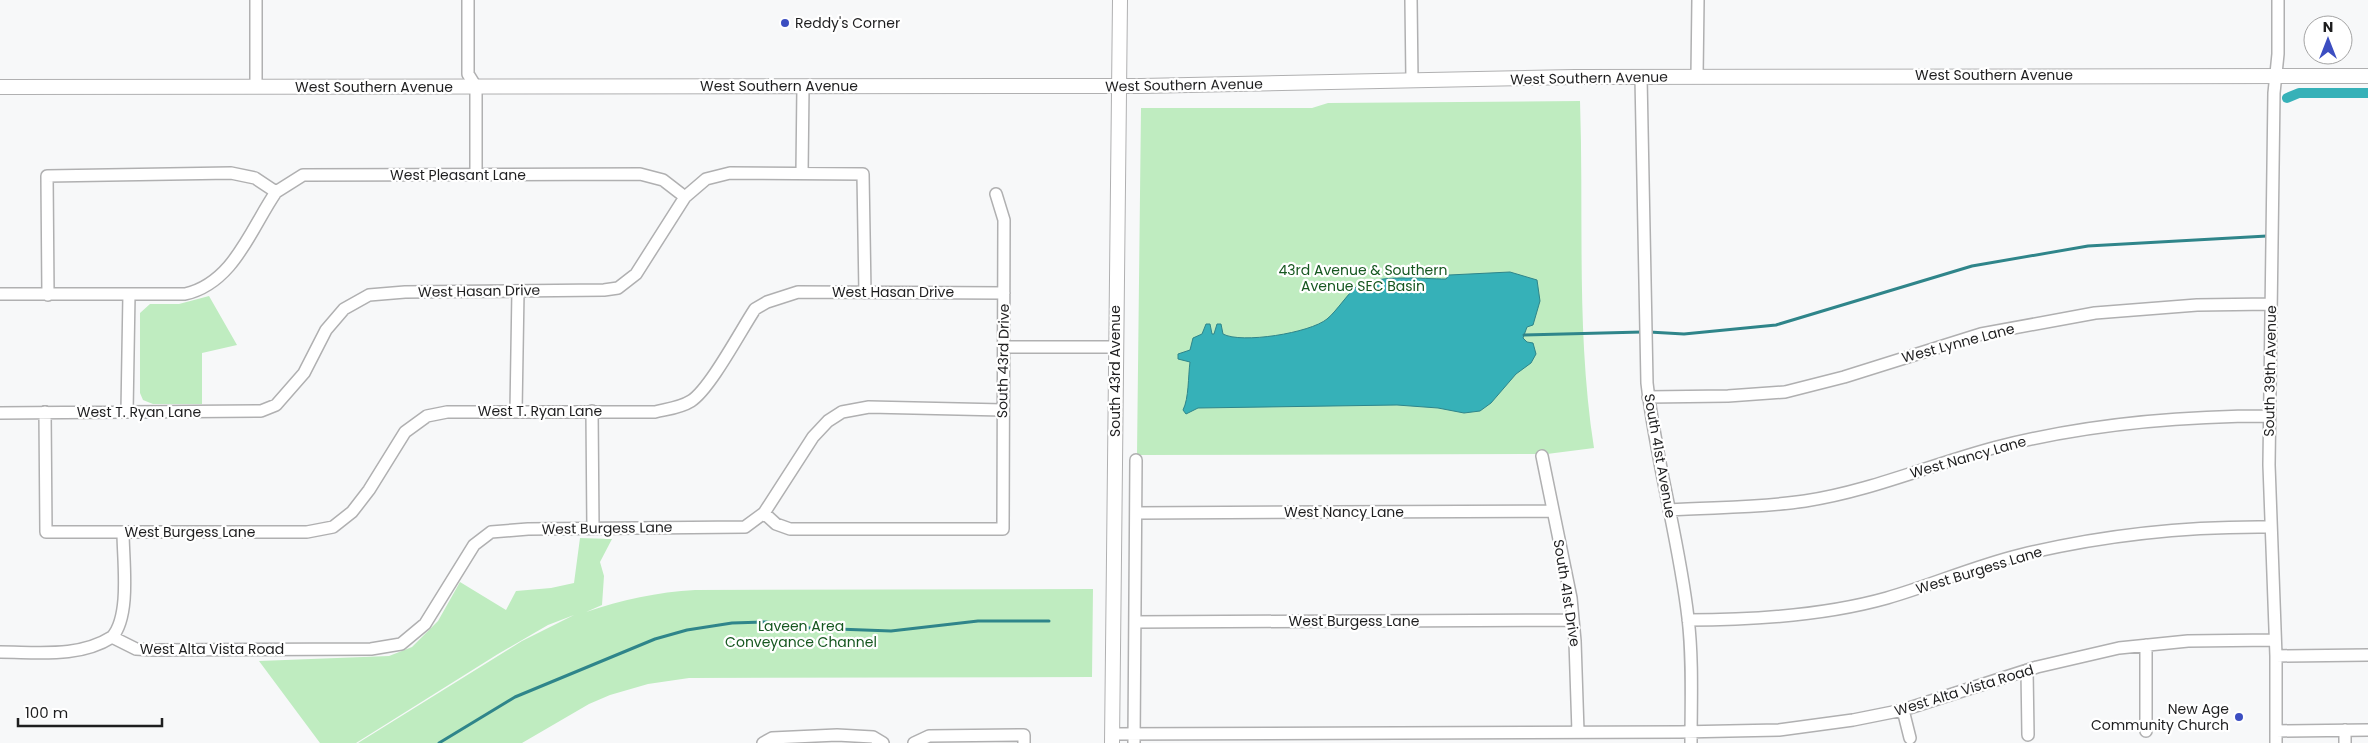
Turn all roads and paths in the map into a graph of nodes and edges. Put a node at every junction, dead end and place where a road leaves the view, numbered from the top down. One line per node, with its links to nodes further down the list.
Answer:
1 (256, 0): 15 (street)
2 (468, 0): 16 (street)
3 (1120, 0): 13 (main road, South 43rd Avenue)
4 (1411, 0): 11 (street)
5 (1698, 0): 7 (street)
6 (2278, 0): 8 (street, South 39th Avenue)
7 (1697, 76): 8 (main road, West Southern Avenue); 10 (main road, West Southern Avenue)
8 (2276, 76): 9 (main road, West Southern Avenue); 28 (street, South 39th Avenue)
9 (2368, 76)
10 (1641, 77): 11 (main road, West Southern Avenue); 31 (street, South 41st Avenue)
11 (1412, 80): 13 (main road, West Southern Avenue)
12 (803, 86): 13 (main road, West Southern Avenue); 16 (main road, West Southern Avenue); 17 (street)
13 (1119, 86): 30 (main road, South 43rd Avenue)
14 (0, 87): 15 (main road, West Southern Avenue)
15 (256, 87): 16 (main road, West Southern Avenue)
16 (476, 87): 18 (street)
17 (802, 173): 21 (street); 23 (street)
18 (476, 175): 19 (street, West Pleasant Lane); 21 (street, West Pleasant Lane)
19 (276, 192): 26 (street); 27 (street)
20 (996, 194): 24 (street, South 43rd Drive)
21 (685, 197): 22 (street, West Hasan Drive)
22 (518, 291): 32 (street, West Hasan Drive); 35 (street)
23 (864, 293): 24 (street, West Hasan Drive); 33 (street, West Hasan Drive)
24 (1004, 293): 29 (street, South 43rd Drive)
25 (0, 294): 27 (street)
26 (129, 294): 27 (street); 38 (street)
27 (48, 295)
28 (2271, 304): 31 (street, West Lynne Lane); 40 (street, South 39th Avenue)
29 (1004, 347): 30 (street); 34 (street, South 43rd Drive)
30 (1115, 347): 73 (main road, South 43rd Avenue)
31 (1648, 397): 43 (street, South 41st Avenue)
32 (276, 405): 38 (street, West T. Ryan Lane)
33 (680, 407): 36 (street, West T. Ryan Lane)
34 (1003, 410): 45 (street); 45 (street, South 43rd Drive)
35 (516, 411): 36 (street, West T. Ryan Lane); 47 (street, West T. Ryan Lane)
36 (592, 411): 49 (street)
37 (45, 412): 38 (street, West T. Ryan Lane); 39 (street, West T. Ryan Lane); 50 (street, West Burgess Lane)
38 (127, 412)
39 (0, 413)
40 (2270, 416): 43 (street, West Nancy Lane); 48 (street, South 39th Avenue)
41 (1542, 456): 44 (street, South 41st Drive)
42 (1136, 460): 46 (street)
43 (1669, 510): 52 (street, South 41st Avenue)
44 (1553, 511): 46 (street, West Nancy Lane); 51 (street, South 41st Drive)
45 (764, 513): 49 (street, West Burgess Lane)
46 (1136, 513): 53 (street)
47 (333, 527): 50 (street, West Burgess Lane)
48 (2271, 527): 52 (street, West Burgess Lane); 55 (street, South 39th Avenue)
49 (593, 529): 56 (street, West Burgess Lane)
50 (123, 532): 54 (street)
51 (1573, 620): 53 (street, West Burgess Lane); 66 (street, South 41st Drive)
52 (1688, 620): 70 (street, South 41st Avenue)
53 (1135, 622): 69 (street)
54 (112, 637): 56 (street, West Alta Vista Road); 58 (street)
55 (2274, 640): 57 (street, West Alta Vista Road); 60 (street, South 39th Avenue)
56 (401, 644)
57 (2146, 645): 61 (street, West Alta Vista Road); 65 (street)
58 (0, 652)
59 (2368, 655): 60 (street)
60 (2276, 656): 68 (street, South 39th Avenue)
61 (2027, 670): 62 (street, West Alta Vista Road); 67 (street)
62 (1903, 710): 70 (street, West Alta Vista Road); 71 (street)
63 (2345, 730): 64 (street); 68 (street); 77 (street)
64 (2368, 730)
65 (2146, 731)
66 (1578, 732): 69 (street, West Alta Vista Road); 70 (street, West Alta Vista Road)
67 (2028, 735)
68 (2276, 737)
69 (1134, 738): 73 (street, West Alta Vista Road)
70 (1691, 738)
71 (1910, 738)
72 (1024, 739): 76 (street)
73 (1112, 739)
74 (763, 743): 75 (street)
75 (883, 743)
76 (914, 743)
77 (2345, 743)

